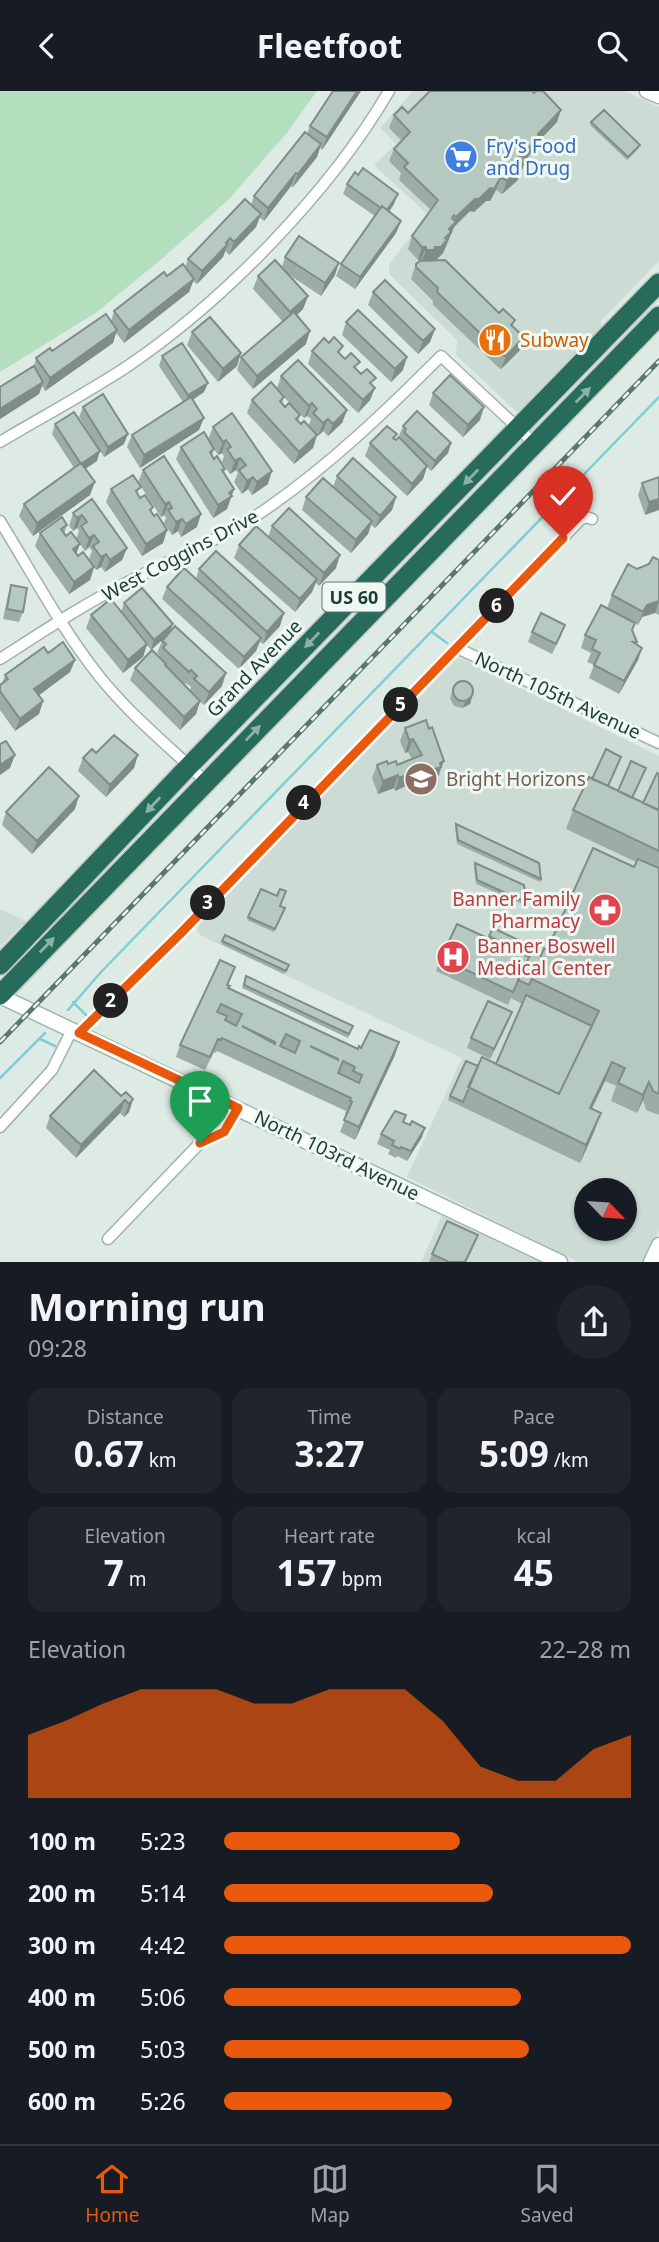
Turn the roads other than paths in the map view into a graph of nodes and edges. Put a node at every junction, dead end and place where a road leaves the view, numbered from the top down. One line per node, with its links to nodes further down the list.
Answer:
1 (390, 91): 7 (street)
2 (647, 91): 3 (street)
3 (659, 96)
4 (659, 283): 6 (highway, Grand Avenue / US 60)
5 (659, 316): 8 (highway, US 60, one-way to 5)
6 (519, 428): 8 (street, West Coggins Drive); 11 (street, West Coggins Drive); 15 (highway, Grand Avenue / US 60, one-way to 15)
7 (0, 442)
8 (535, 444): 16 (highway, US 60, one-way to 8)
9 (592, 519): 12 (street)
10 (0, 521): 11 (street)
11 (61, 620): 13 (street, West Coggins Drive); 15 (street)
12 (457, 648): 14 (street, North 105th Avenue); 19 (street)
13 (0, 659)
14 (659, 743)
15 (189, 766): 16 (street); 17 (highway, Grand Avenue / US 60, one-way to 17)
16 (206, 782): 18 (highway, US 60, one-way to 16)
17 (0, 965)
18 (0, 995): 19 (street, North 103rd Avenue)
19 (76, 1031): 20 (street, North 103rd Avenue); 21 (street)
20 (238, 1108): 22 (street); 24 (street, North 103rd Avenue)
21 (0, 1127)
22 (108, 1239)
23 (659, 1245): 25 (street)
24 (560, 1262)
25 (651, 1262)

